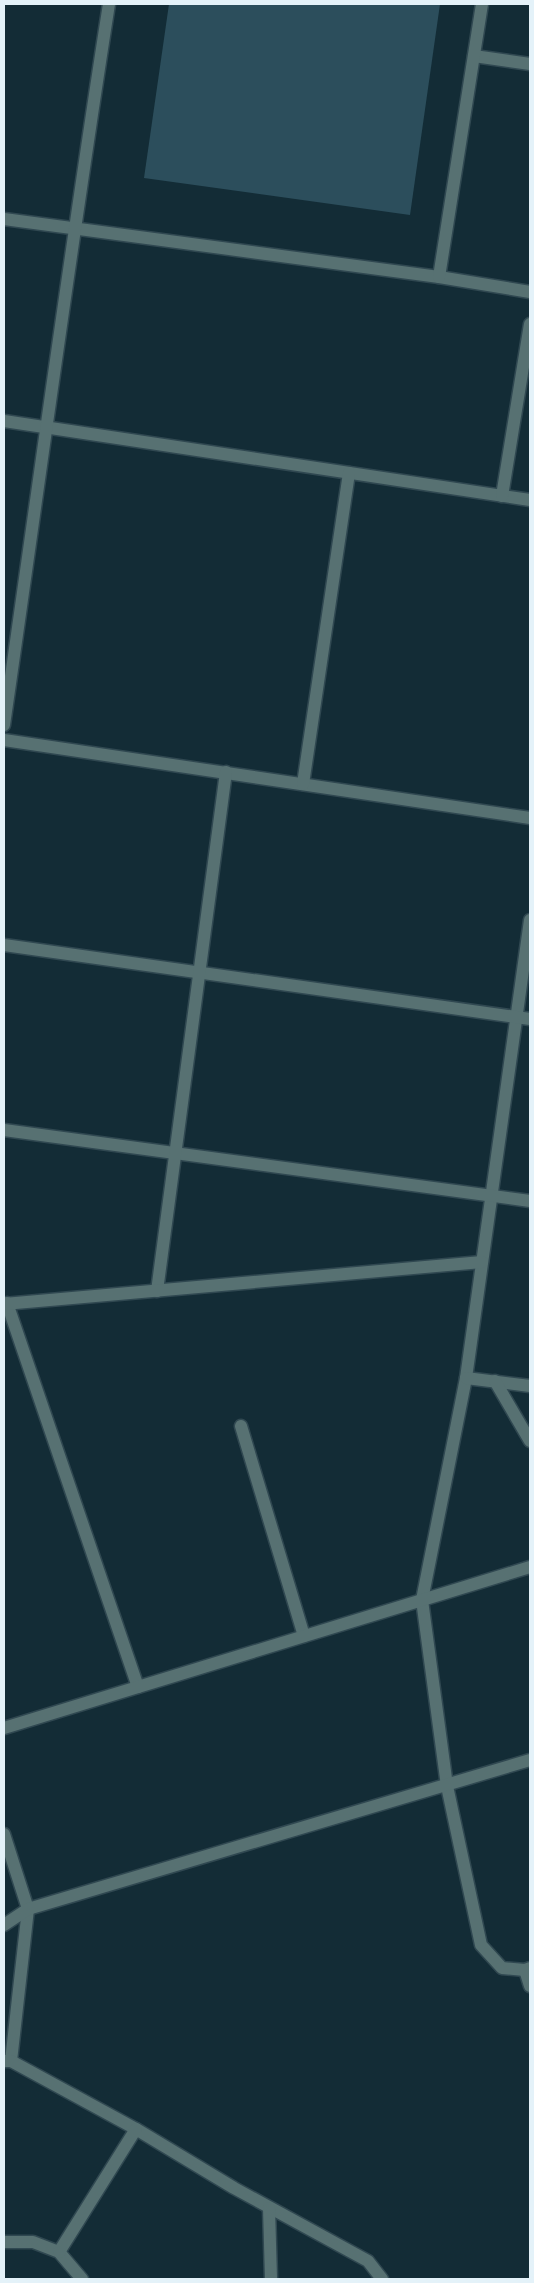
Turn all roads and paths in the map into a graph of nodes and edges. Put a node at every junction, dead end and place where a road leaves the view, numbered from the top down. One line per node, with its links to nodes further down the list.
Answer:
1 (110, 4): 6 (street)
2 (482, 4): 3 (street)
3 (474, 56): 4 (street); 7 (street)
4 (530, 64)
5 (4, 219): 6 (street)
6 (74, 229): 7 (street); 11 (street)
7 (439, 277): 8 (street)
8 (530, 292)
9 (530, 324): 13 (street)
10 (4, 422): 11 (street)
11 (48, 428): 12 (street); 15 (street)
12 (349, 473): 13 (street); 18 (street)
13 (502, 496): 14 (street)
14 (530, 500)
15 (4, 725)
16 (4, 740): 17 (street)
17 (226, 772): 18 (street); 22 (street)
18 (303, 784): 19 (street)
19 (530, 818)
20 (530, 920): 23 (street)
21 (4, 945): 22 (street)
22 (199, 973): 23 (street); 26 (street)
23 (516, 1017): 24 (street); 27 (street)
24 (530, 1019)
25 (4, 1130): 26 (street)
26 (175, 1153): 27 (street); 30 (street)
27 (491, 1196): 28 (street); 29 (street)
28 (530, 1202)
29 (482, 1262): 30 (street); 32 (street)
30 (157, 1291): 31 (street)
31 (6, 1303): 40 (street)
32 (466, 1378): 33 (street); 38 (street)
33 (495, 1381): 34 (street); 36 (street)
34 (530, 1386)
35 (241, 1426): 39 (street)
36 (530, 1441)
37 (530, 1567): 38 (street)
38 (422, 1600): 39 (street); 43 (street)
39 (304, 1636): 40 (street)
40 (138, 1687): 41 (street)
41 (4, 1728)
42 (530, 1760): 43 (street)
43 (447, 1786): 45 (street); 47 (street)
44 (4, 1834): 45 (street)
45 (28, 1909): 46 (street); 49 (street)
46 (4, 1925)
47 (528, 1969): 48 (street)
48 (530, 1986)
49 (7, 2061): 50 (street)
50 (136, 2129): 51 (street); 53 (street)
51 (269, 2208): 55 (street); 56 (street)
52 (4, 2242): 53 (street)
53 (59, 2252): 54 (street)
54 (82, 2279)
55 (271, 2279)
56 (382, 2279)

